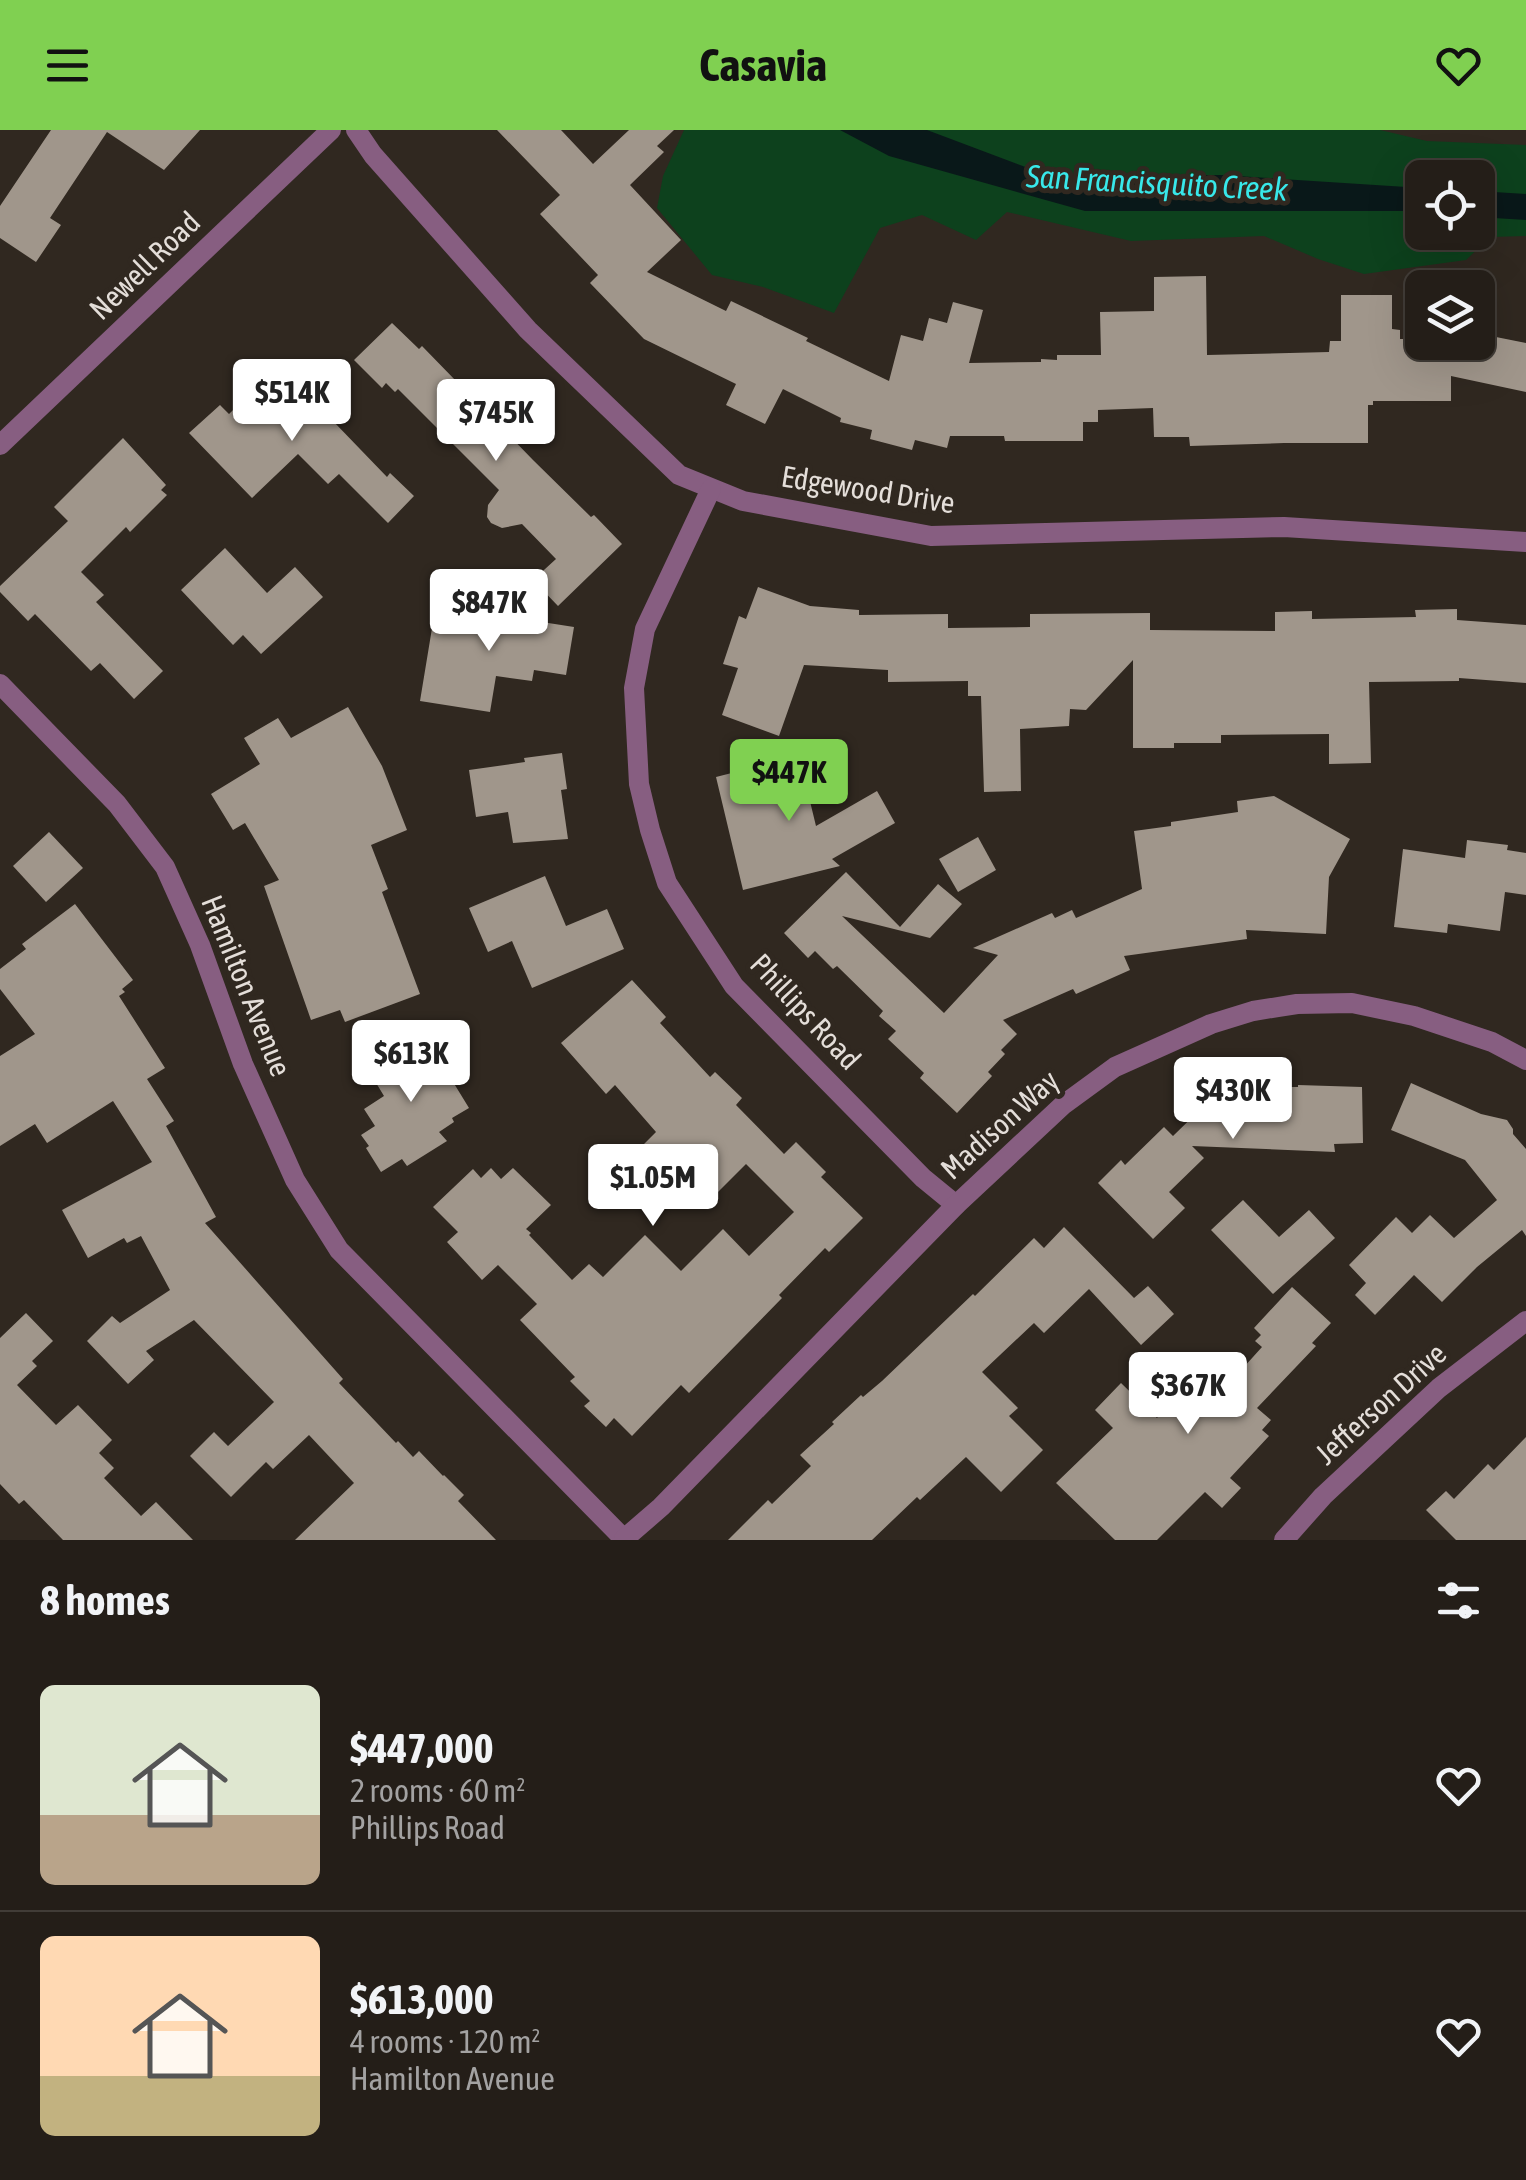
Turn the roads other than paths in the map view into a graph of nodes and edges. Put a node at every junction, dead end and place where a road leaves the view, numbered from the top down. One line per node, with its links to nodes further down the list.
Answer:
1 (332, 130): 3 (street, Newell Road)
2 (356, 130): 4 (street, Edgewood Drive)
3 (0, 446)
4 (711, 489): 5 (street, Edgewood Drive); 8 (street, Phillips Road)
5 (1526, 542)
6 (0, 684): 10 (street, Hamilton Avenue)
7 (1526, 1060): 8 (street, Madison Way)
8 (956, 1205): 10 (street, Madison Way)
9 (1526, 1321): 11 (street, Jefferson Drive)
10 (625, 1540)
11 (1284, 1540)

